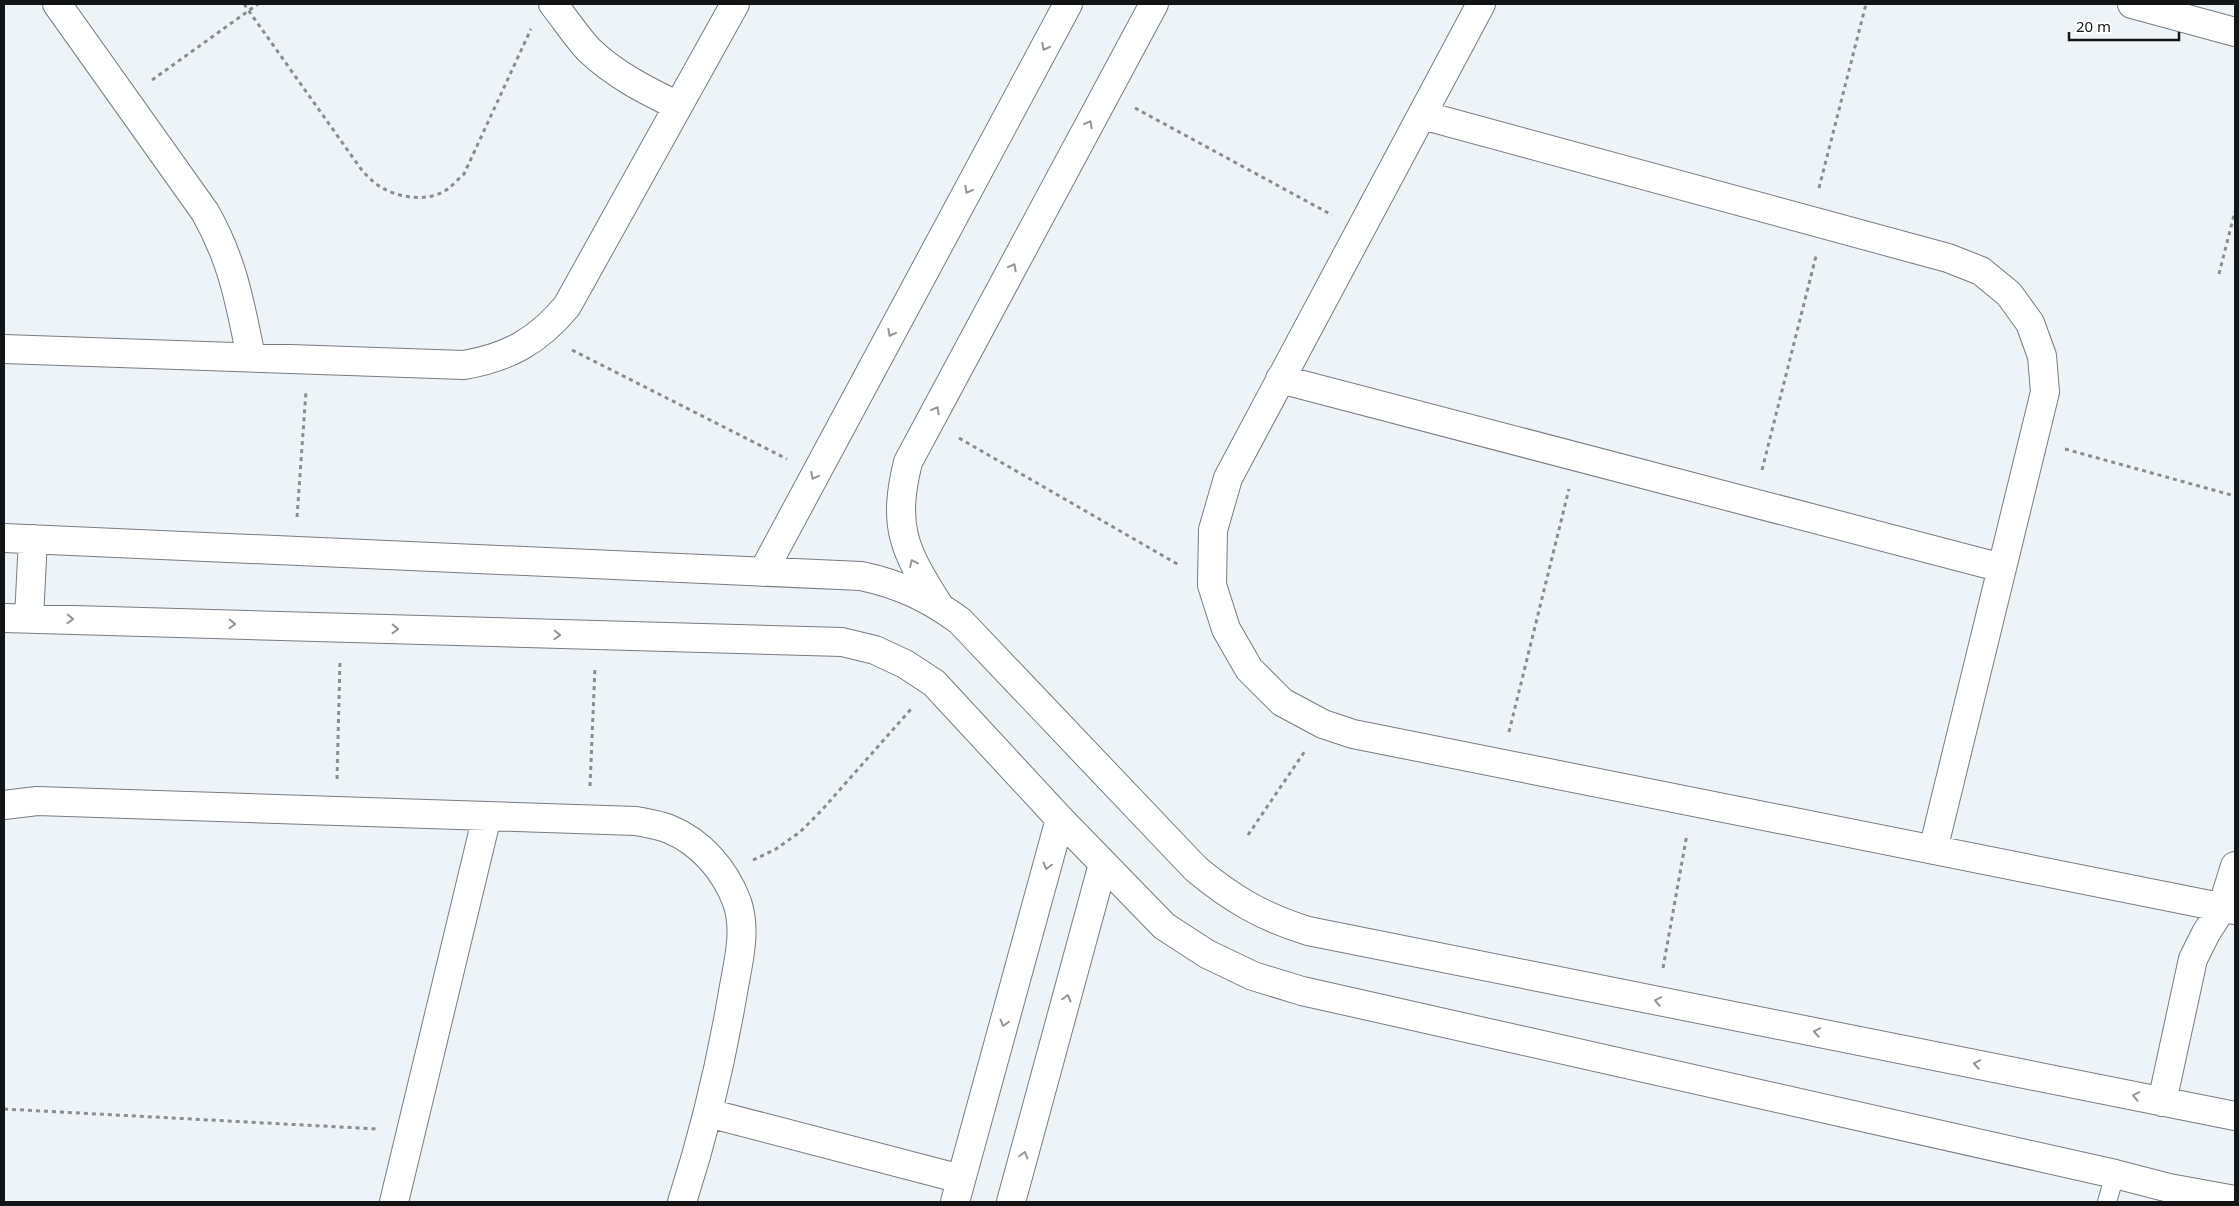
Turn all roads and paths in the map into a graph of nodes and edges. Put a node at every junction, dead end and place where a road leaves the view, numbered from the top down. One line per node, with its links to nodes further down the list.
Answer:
1 (57, 4): 14 (street)
2 (244, 4): 10 (path)
3 (258, 4): 10 (path)
4 (735, 4): 15 (street)
5 (1068, 4): 29 (street, one-way to 29)
6 (1154, 4): 13 (street)
7 (1481, 4): 16 (street)
8 (1866, 4): 18 (path)
9 (2132, 4): 12 (street)
10 (249, 10): 11 (path); 14 (path)
11 (544, 12): 15 (street)
12 (2235, 32)
13 (1106, 92): 19 (path); 26 (street, one-way to 13)
14 (125, 99): 23 (street)
15 (678, 106): 21 (street)
16 (1422, 115): 18 (street); 19 (street)
17 (2235, 211): 20 (path)
18 (1817, 222): 27 (street); 31 (path)
19 (1360, 230): 25 (street)
20 (2219, 274)
21 (540, 334): 24 (street); 29 (path)
22 (4, 349): 23 (street)
23 (251, 357): 24 (street)
24 (308, 359): 34 (path)
25 (1280, 379): 28 (street); 37 (street)
26 (930, 421): 37 (path); 38 (street, one-way to 26)
27 (2034, 440): 30 (path); 35 (street)
28 (1577, 456): 31 (street); 44 (path)
29 (816, 474): 36 (street, one-way to 36)
30 (2235, 496)
31 (1754, 502): 35 (street)
32 (4, 538): 33 (street)
33 (33, 539): 34 (street); 39 (street)
34 (295, 550): 36 (street)
35 (2002, 568): 52 (street)
36 (763, 572): 38 (street)
37 (1212, 584): 43 (street)
38 (938, 604): 57 (street)
39 (17, 618): 40 (street, one-way to 40)
40 (341, 628): 41 (street, one-way to 41); 47 (path)
41 (596, 636): 42 (street); 49 (path)
42 (934, 683): 50 (street); 55 (path)
43 (1323, 724): 44 (street); 51 (path)
44 (1501, 765): 45 (street)
45 (1693, 803): 52 (street); 57 (path)
46 (4, 805): 47 (street)
47 (336, 812): 48 (street)
48 (487, 816): 49 (street); 62 (street)
49 (588, 819): 55 (street)
50 (1060, 819): 53 (street); 64 (street, one-way to 64)
51 (1248, 835)
52 (1933, 850): 56 (street)
53 (1103, 864): 63 (street); 69 (street, one-way to 53)
54 (2235, 866): 56 (street)
55 (722, 872): 60 (street)
56 (2229, 909): 58 (street)
57 (1657, 1000): 58 (street, one-way to 57)
58 (2162, 1102): 61 (street)
59 (4, 1109): 62 (path)
60 (708, 1113): 64 (street); 68 (street)
61 (2235, 1116)
62 (411, 1131): 67 (street)
63 (2115, 1174): 65 (street); 70 (lane)
64 (958, 1191)
65 (2167, 1195): 66 (street)
66 (2235, 1200)
67 (394, 1202)
68 (682, 1202)
69 (1011, 1202)
70 (2107, 1202)

